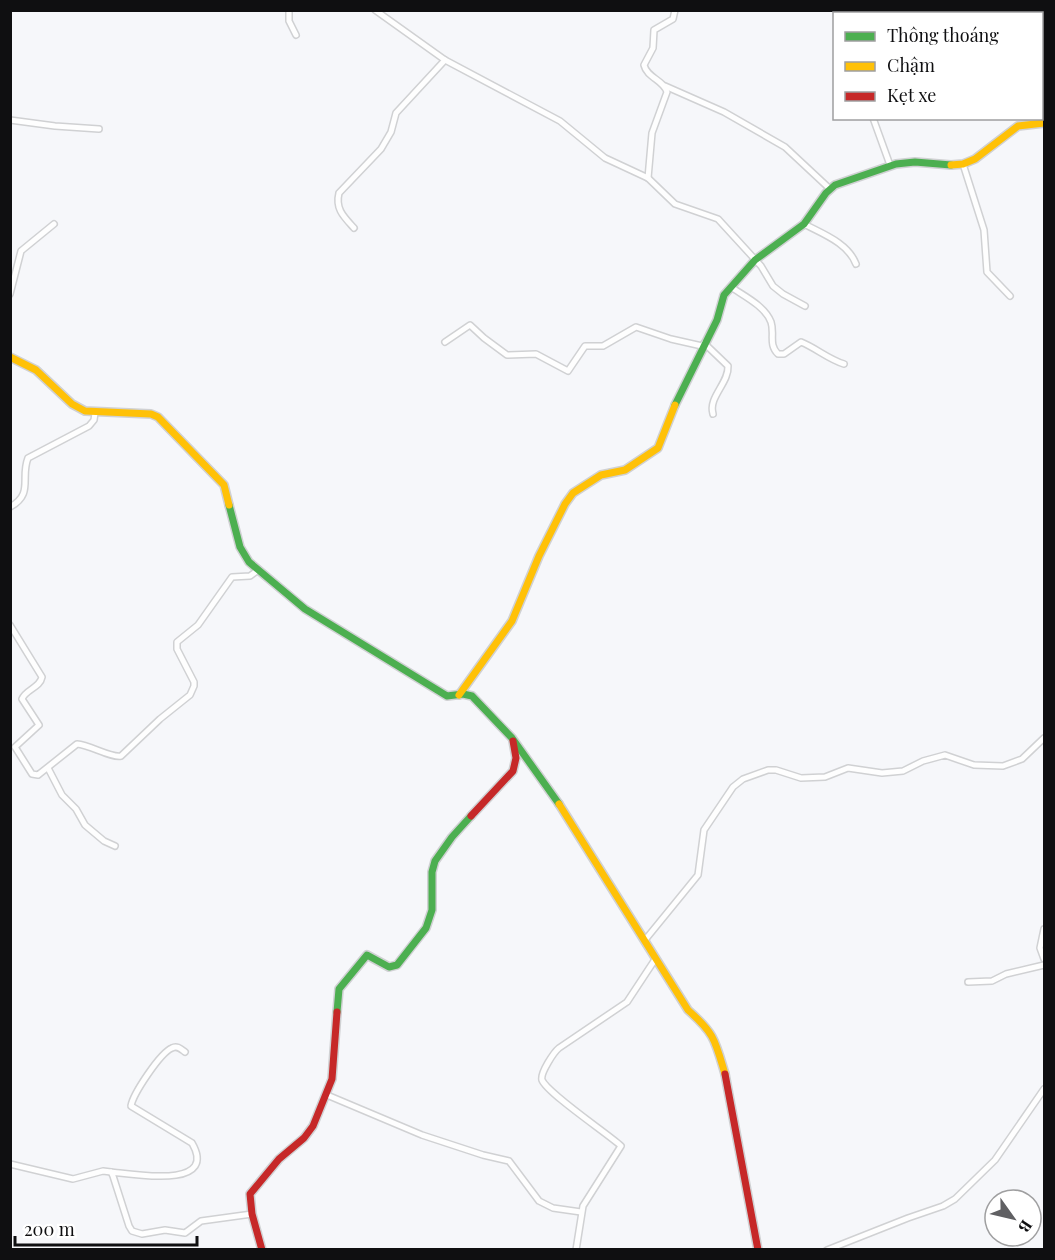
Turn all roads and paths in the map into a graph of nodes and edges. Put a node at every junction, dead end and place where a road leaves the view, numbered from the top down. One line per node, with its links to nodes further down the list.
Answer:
1 (289, 10): 4 (street)
2 (375, 10): 5 (street)
3 (675, 10): 6 (street)
4 (296, 34)
5 (445, 60): 13 (street); 17 (street)
6 (665, 87): 13 (street); 14 (street)
7 (10, 120): 10 (street)
8 (874, 120): 12 (street)
9 (1044, 123): 11 (street)
10 (99, 129)
11 (963, 164): 12 (street); 22 (street)
12 (890, 165): 14 (street)
13 (648, 178): 18 (street)
14 (830, 189): 16 (street)
15 (54, 224): 21 (street)
16 (804, 224): 18 (street); 19 (street)
17 (354, 228)
18 (755, 260): 20 (street); 23 (street)
19 (856, 264)
20 (730, 287): 25 (street); 27 (street)
21 (10, 294)
22 (1010, 296)
23 (805, 306)
24 (445, 342): 25 (street)
25 (703, 345): 29 (street); 33 (street)
26 (10, 357): 28 (street)
27 (843, 364)
28 (95, 413): 30 (street); 31 (street)
29 (713, 414)
30 (10, 507)
31 (258, 570): 33 (street); 36 (street)
32 (10, 625): 36 (street)
33 (459, 695): 34 (street)
34 (512, 738): 39 (street); 46 (street)
35 (1044, 738): 39 (street)
36 (48, 768): 37 (street)
37 (115, 846)
38 (1044, 929): 41 (street)
39 (645, 940): 40 (street)
40 (656, 958): 49 (street); 53 (street)
41 (1044, 959)
42 (1044, 965): 43 (street)
43 (968, 982)
44 (185, 1052): 48 (street)
45 (1044, 1089): 54 (street)
46 (327, 1095): 49 (street); 50 (street)
47 (10, 1164): 48 (street)
48 (111, 1172): 50 (street)
49 (581, 1212): 52 (street)
50 (252, 1214): 51 (street)
51 (262, 1250)
52 (576, 1250)
53 (758, 1250)
54 (827, 1250)

